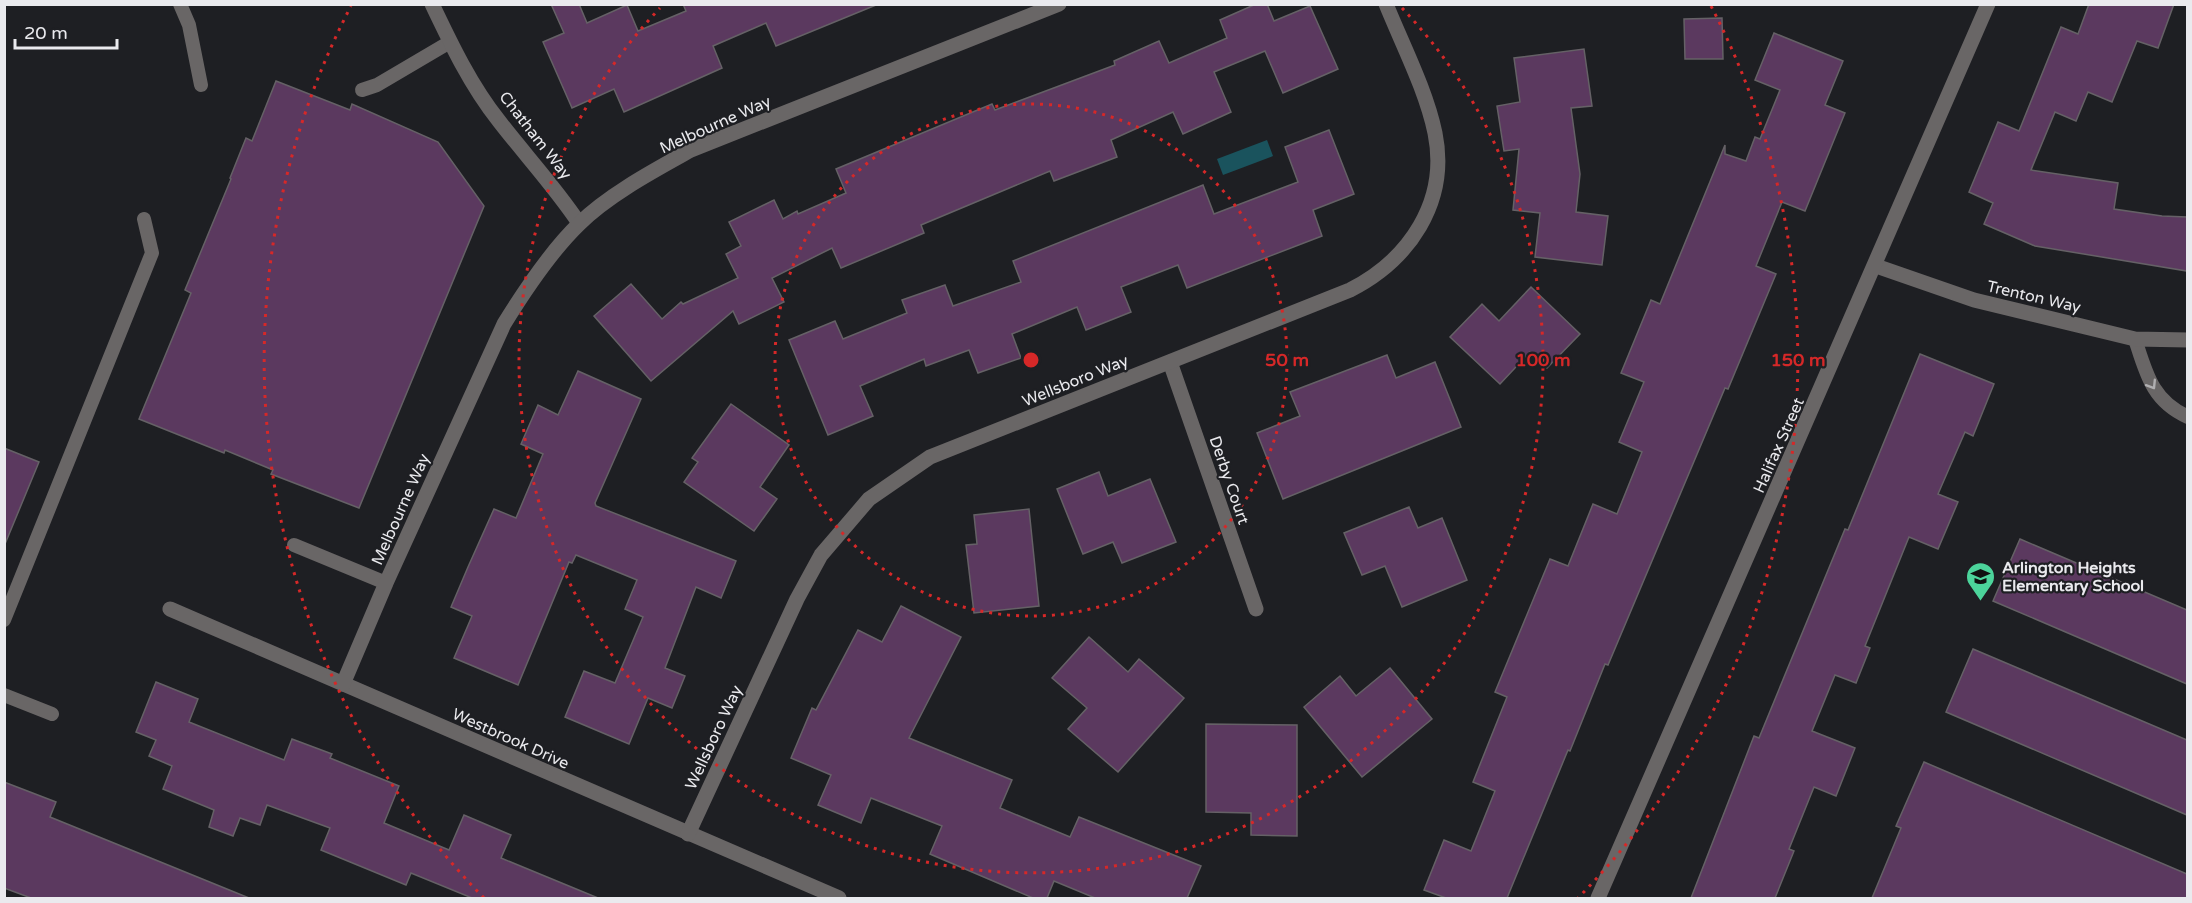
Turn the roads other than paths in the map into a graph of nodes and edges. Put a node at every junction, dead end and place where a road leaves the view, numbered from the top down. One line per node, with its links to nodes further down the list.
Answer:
1 (180, 4): 7 (lane)
2 (432, 4): 6 (street, Chatham Way)
3 (1059, 4): 10 (street, Melbourne Way)
4 (1386, 4): 14 (street, Wellsboro Way)
5 (1988, 4): 11 (street, Halifax Street)
6 (450, 42): 8 (lane); 10 (street, Chatham Way)
7 (201, 85)
8 (362, 90)
9 (144, 219): 20 (lane)
10 (579, 223): 17 (street, Melbourne Way)
11 (1876, 266): 12 (street, Trenton Way); 26 (street, Halifax Street)
12 (2135, 339): 13 (street, Trenton Way); 15 (lane, one-way to 15)
13 (2187, 340)
14 (1170, 362): 19 (street, Derby Court); 24 (street, Wellsboro Way)
15 (2187, 417)
16 (294, 545): 17 (lane)
17 (386, 583): 21 (street, Melbourne Way)
18 (170, 609): 21 (street, Westbrook Drive)
19 (1256, 609)
20 (4, 620)
21 (344, 684): 24 (street, Westbrook Drive)
22 (4, 695): 23 (lane)
23 (52, 714)
24 (688, 834): 25 (street, Westbrook Drive)
25 (839, 898)
26 (1598, 898)

